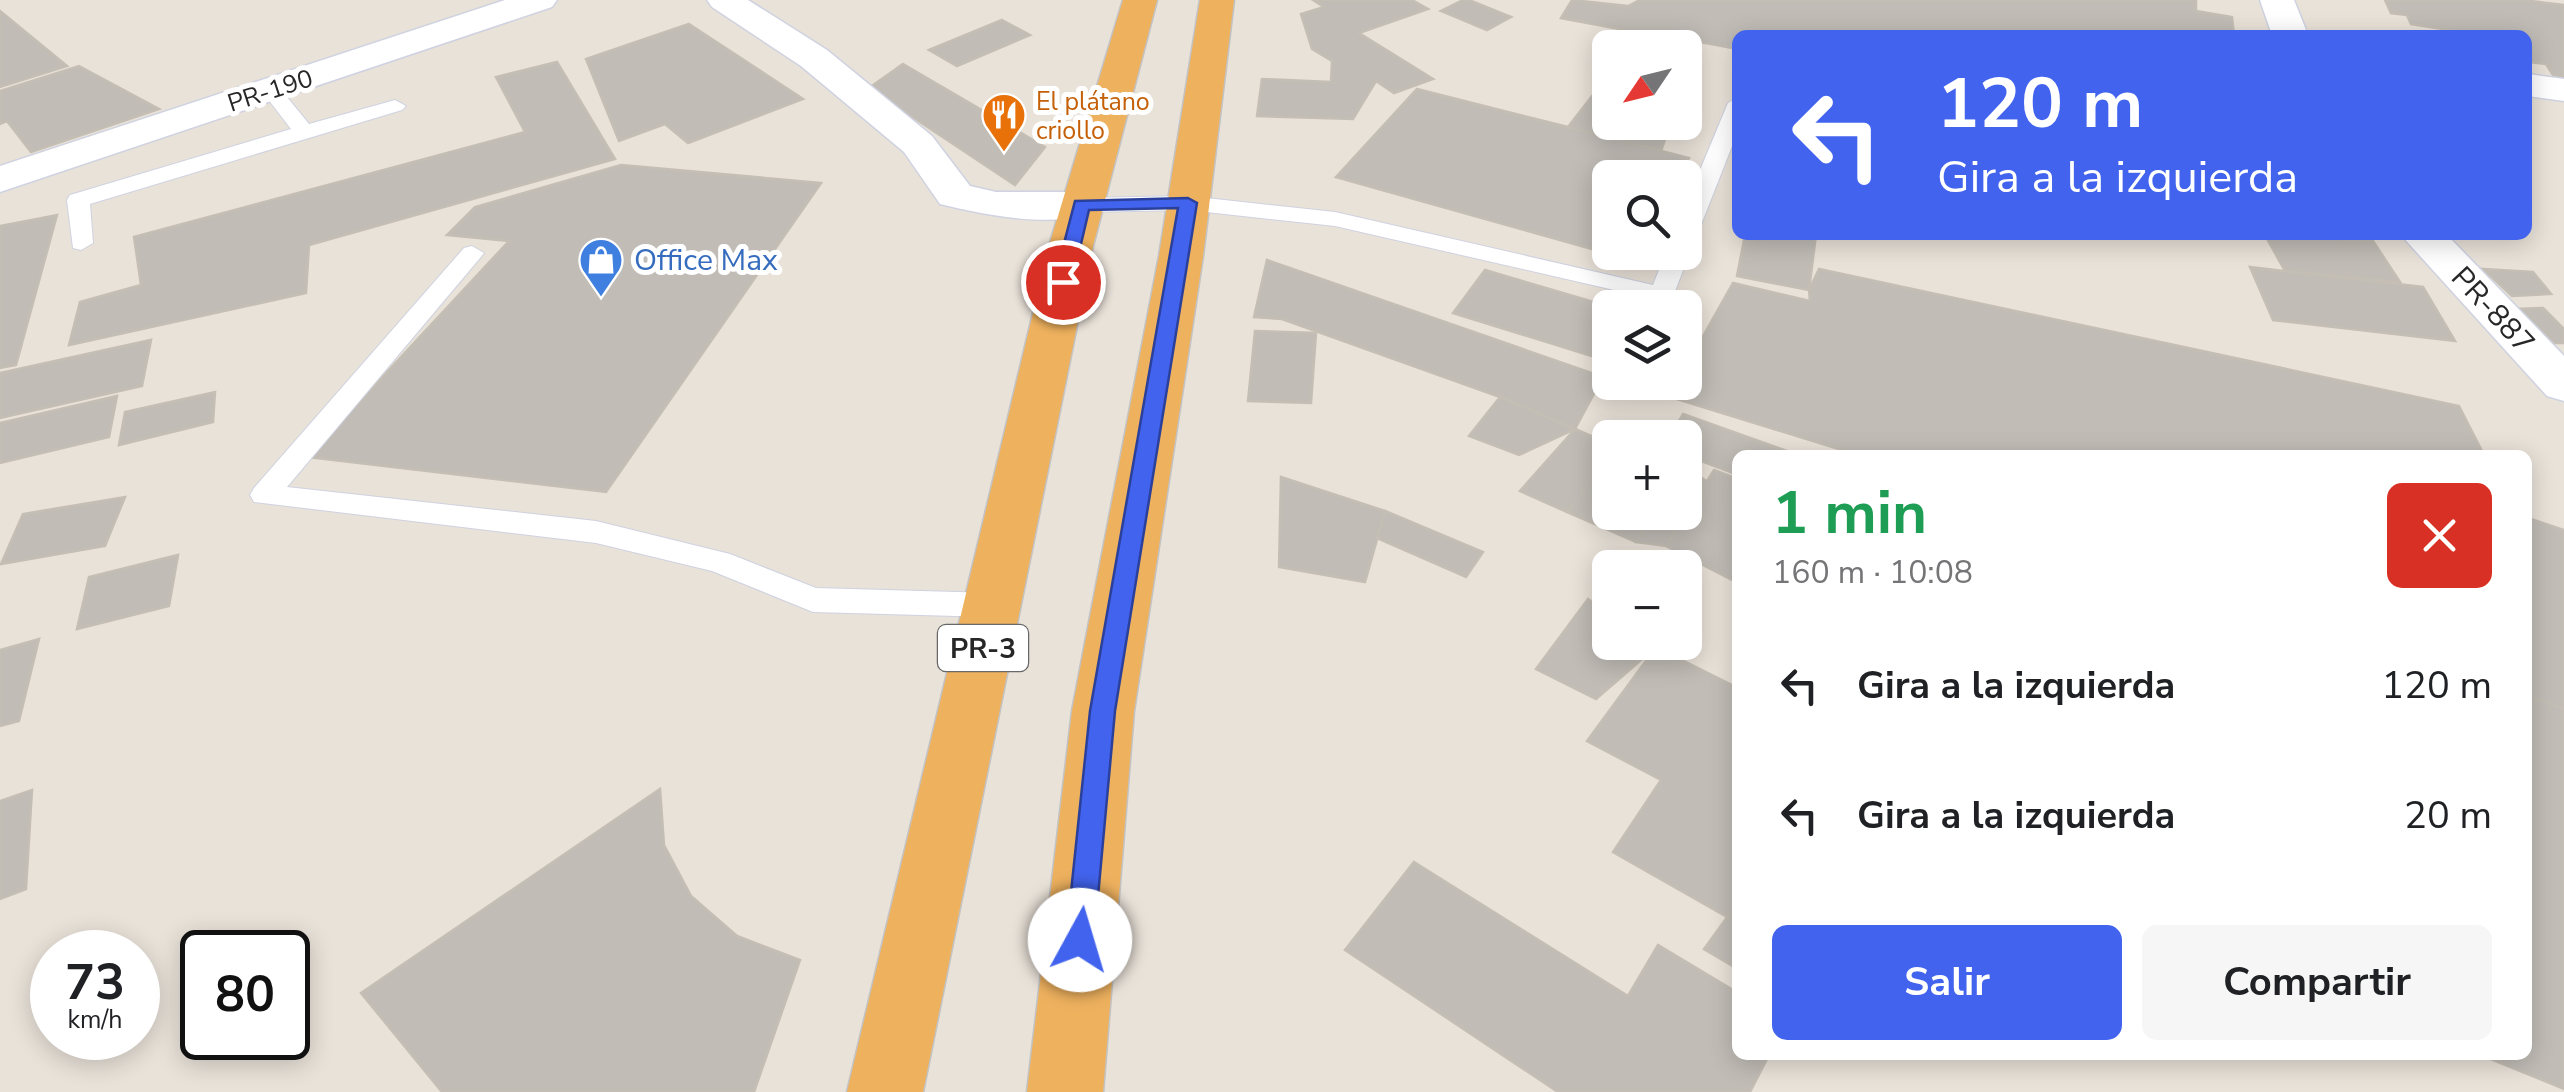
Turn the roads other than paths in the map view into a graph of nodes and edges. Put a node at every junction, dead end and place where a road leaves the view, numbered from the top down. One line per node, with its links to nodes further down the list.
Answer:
1 (540, 0): 8 (street, PR-190 / PR-190)
2 (724, 0): 18 (street)
3 (1140, 0): 18 (highway, PR-3)
4 (1217, 0): 17 (highway)
5 (2276, 0): 6 (street)
6 (2288, 30)
7 (2532, 86): 9 (street)
8 (271, 90): 12 (lane); 13 (street, PR-190 / PR-190)
9 (2564, 90)
10 (395, 106): 12 (lane)
11 (1732, 118): 15 (lane)
12 (304, 132): 16 (lane)
13 (66, 158): 14 (street, PR-190 / PR-190); 16 (lane)
14 (0, 180)
15 (1702, 193)
16 (78, 200): 20 (lane)
17 (1188, 203): 18 (lane); 22 (lane); 26 (highway)
18 (1082, 205): 24 (highway, PR-3)
19 (2427, 240): 23 (street, PR-887)
20 (81, 243)
21 (472, 253): 24 (lane)
22 (1671, 270)
23 (2564, 384)
24 (992, 605): 25 (highway, PR-3)
25 (885, 1092)
26 (1065, 1092)

